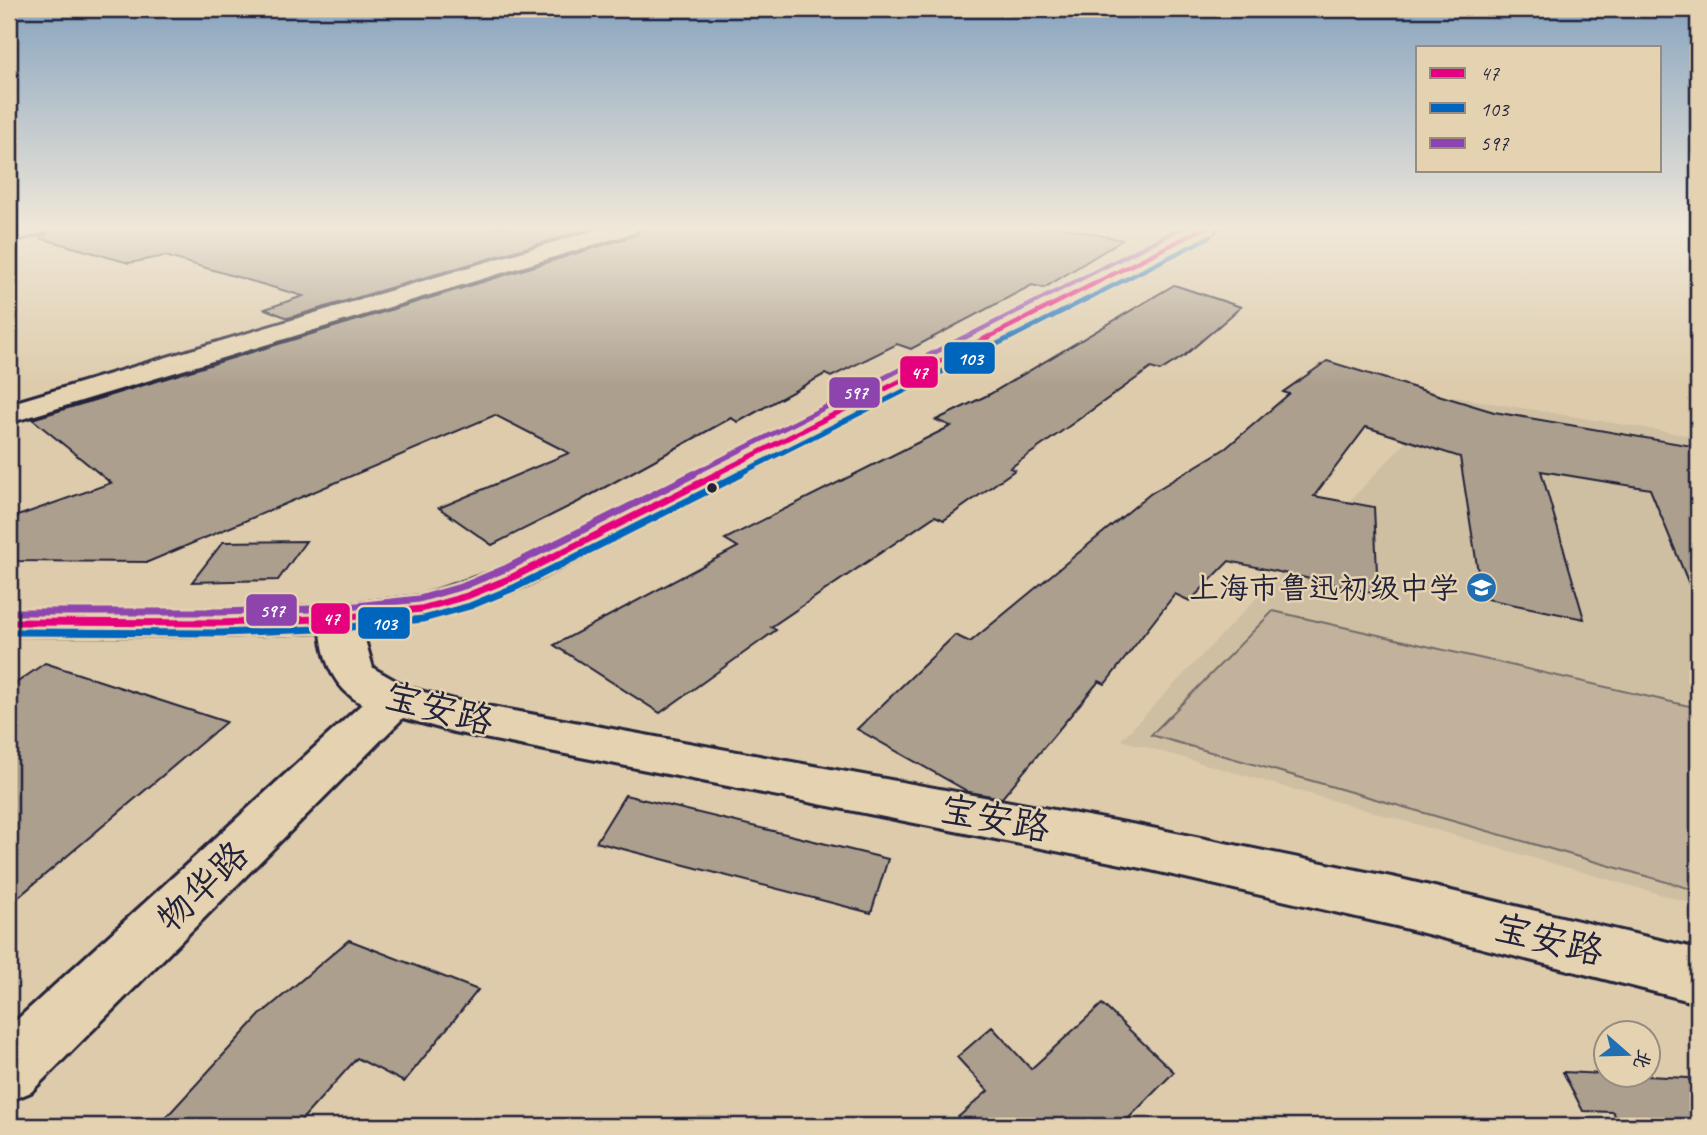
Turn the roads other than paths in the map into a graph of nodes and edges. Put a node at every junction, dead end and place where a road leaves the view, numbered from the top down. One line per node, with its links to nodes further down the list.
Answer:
1 (453, 280): 3 (street)
2 (1101, 280): 4 (street)
3 (9, 414)
4 (340, 618): 5 (street); 6 (street, 宝安路)
5 (9, 622)
6 (394, 700): 7 (street, 宝安路); 8 (street, 物华路)
7 (1698, 976)
8 (9, 1070)

